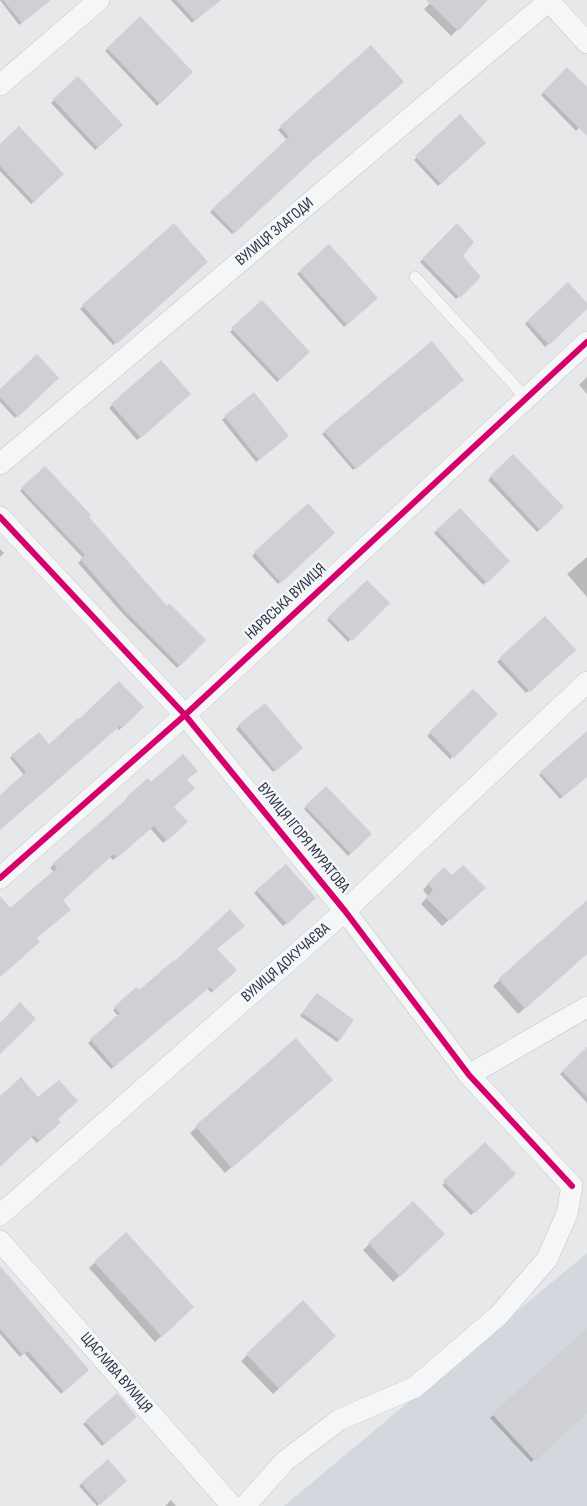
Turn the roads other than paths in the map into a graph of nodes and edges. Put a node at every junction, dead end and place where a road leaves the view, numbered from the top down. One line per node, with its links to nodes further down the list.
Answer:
1 (99, 0): 4 (street)
2 (549, 0): 3 (street); 8 (street, ВУЛИЦЯ ЗЛАГОДИ)
3 (587, 43)
4 (0, 85)
5 (415, 277): 7 (lane)
6 (587, 342): 7 (street, НАРВСЬКА ВУЛИЦЯ)
7 (526, 398): 11 (street, НАРВСЬКА ВУЛИЦЯ)
8 (0, 464)
9 (0, 517): 11 (street, ВУЛИЦЯ ІГОРЯ МУРАТОВА)
10 (587, 682): 13 (street, ВУЛИЦЯ ДОКУЧАЄВА)
11 (185, 714): 12 (street, НАРВСЬКА ВУЛИЦЯ); 13 (street, ВУЛИЦЯ ІГОРЯ МУРАТОВА)
12 (0, 878)
13 (345, 911): 15 (street, ВУЛИЦЯ ІГОРЯ МУРАТОВА); 17 (street, ВУЛИЦЯ ДОКУЧАЄВА)
14 (587, 1007): 15 (street)
15 (469, 1075): 16 (street, ВУЛИЦЯ ІГОРЯ МУРАТОВА)
16 (580, 1183): 20 (street)
17 (0, 1215)
18 (0, 1241): 19 (street, ЩАСЛИВА ВУЛИЦЯ)
19 (232, 1506)
20 (245, 1506)

